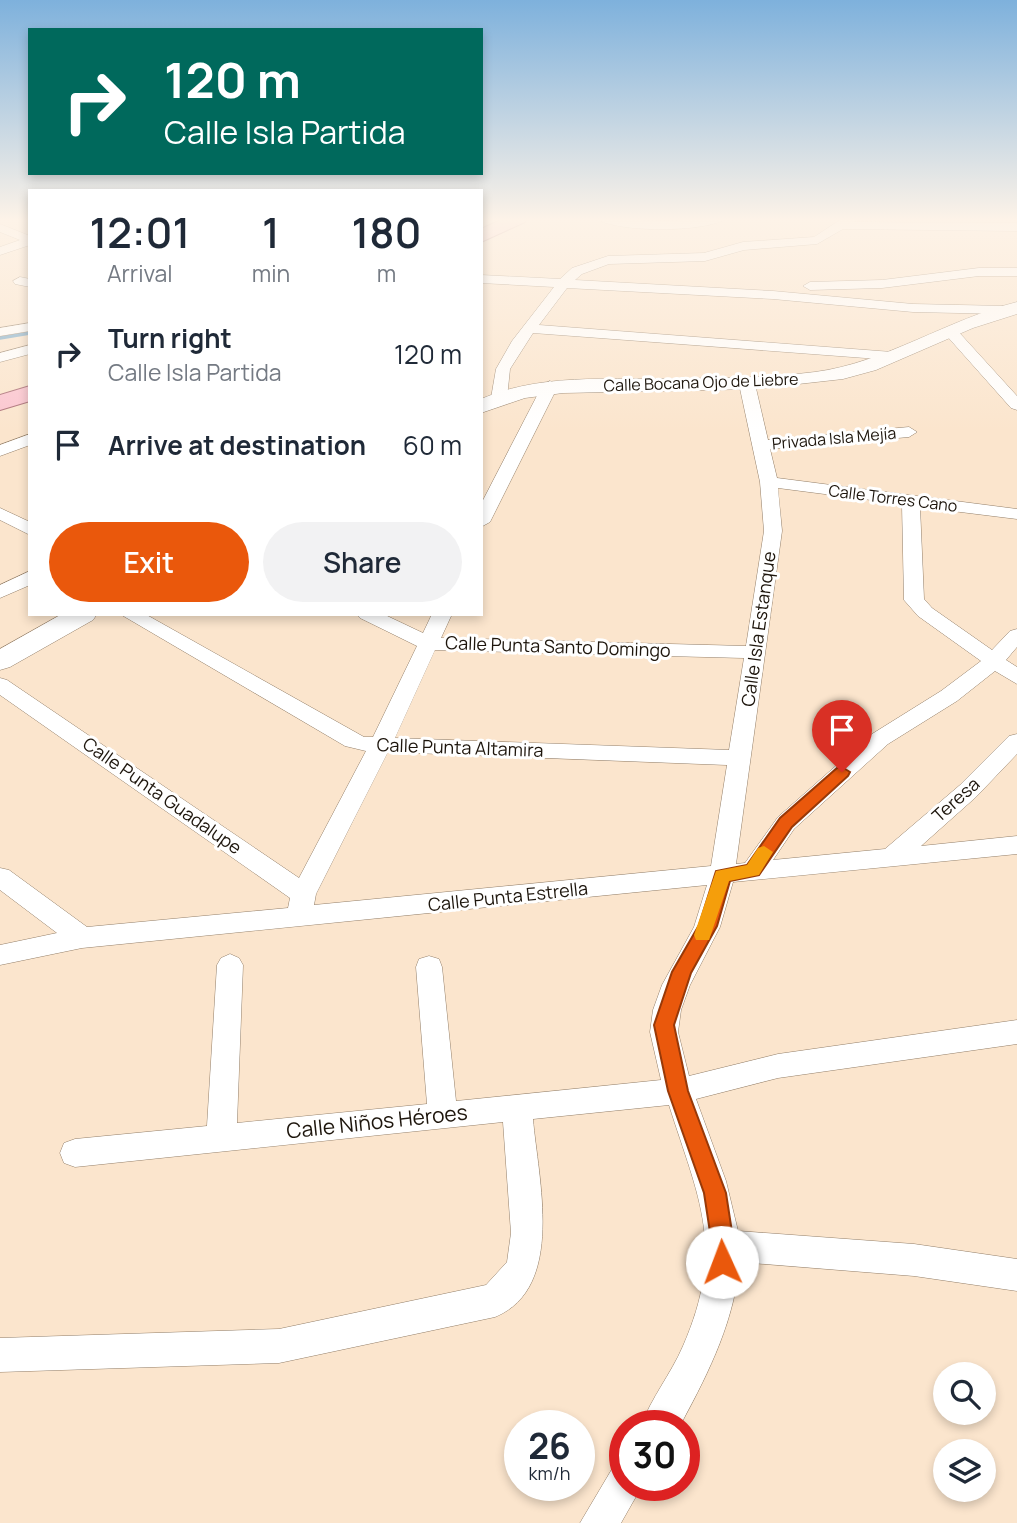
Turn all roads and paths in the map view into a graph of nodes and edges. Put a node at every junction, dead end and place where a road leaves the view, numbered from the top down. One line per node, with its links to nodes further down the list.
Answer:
1 (559, 289): 7 (street)
2 (670, 289): 4 (street)
3 (797, 289): 4 (street)
4 (773, 295): 5 (street)
5 (1011, 309): 9 (street, Calle Bocana Ojo de Liebre)
6 (28, 327): 8 (street)
7 (528, 328): 11 (street); 18 (street)
8 (0, 332)
9 (951, 332): 11 (street, Calle Bocana Ojo de Liebre); 20 (street)
10 (28, 350): 12 (street)
11 (892, 356): 14 (street, Calle Bocana Ojo de Liebre)
12 (0, 358)
13 (28, 379): 16 (main road)
14 (747, 384): 15 (street, Calle Bocana Ojo de Liebre); 23 (street, Calle Isla Estanque)
15 (550, 386): 18 (street, Calle Bocana Ojo de Liebre); 29 (street)
16 (0, 388)
17 (28, 394): 19 (main road)
18 (490, 402)
19 (0, 403)
20 (1017, 405)
21 (909, 432): 23 (street, Privada Isla Mejía)
22 (28, 440): 24 (street)
23 (760, 445): 25 (street, Calle Isla Estanque)
24 (0, 451)
25 (769, 482): 26 (street, Calle Torres Cano); 39 (street, Calle Isla Estanque)
26 (911, 501): 28 (street, Calle Torres Cano); 41 (street)
27 (0, 513): 30 (street)
28 (1017, 514)
29 (483, 518)
30 (28, 529)
31 (28, 578): 32 (street)
32 (0, 592)
33 (79, 616): 40 (street)
34 (134, 616): 45 (street, Calle Punta Altamira)
35 (371, 616): 38 (street, Calle Punta Santo Domingo)
36 (441, 616): 38 (street)
37 (1017, 635): 41 (street)
38 (430, 644): 39 (street, Calle Punta Santo Domingo); 45 (street)
39 (756, 652): 46 (street, Calle Isla Estanque)
40 (0, 661)
41 (995, 661): 42 (street); 49 (street)
42 (1017, 677)
43 (0, 685): 52 (street, Calle Punta Guadalupe)
44 (1016, 745): 48 (street, Teresa)
45 (380, 746): 46 (street, Calle Punta Altamira); 52 (street)
46 (739, 758): 50 (street, Calle Isla Estanque)
47 (1017, 845): 48 (street, Calle Punta Estrella)
48 (893, 856): 49 (street, Calle Punta Estrella)
49 (753, 870): 50 (street, Calle Punta Estrella)
50 (722, 876): 52 (street, Calle Punta Estrella); 58 (street)
51 (0, 877): 53 (street)
52 (301, 906): 53 (street, Calle Punta Estrella)
53 (82, 938): 54 (street, Calle Punta Estrella)
54 (0, 955)
55 (230, 964): 61 (street)
56 (429, 967): 60 (street)
57 (1017, 1032): 58 (street, Calle Niños Héroes)
58 (678, 1091): 59 (street, Calle Niños Héroes); 63 (street)
59 (517, 1107): 60 (street, Calle Niños Héroes); 65 (street)
60 (443, 1115): 61 (street, Calle Niños Héroes)
61 (221, 1138): 62 (street, Calle Niños Héroes)
62 (75, 1153)
63 (723, 1245): 64 (street); 66 (street)
64 (1017, 1275)
65 (0, 1355)
66 (669, 1410)
67 (613, 1501): 68 (street)
68 (599, 1523)

